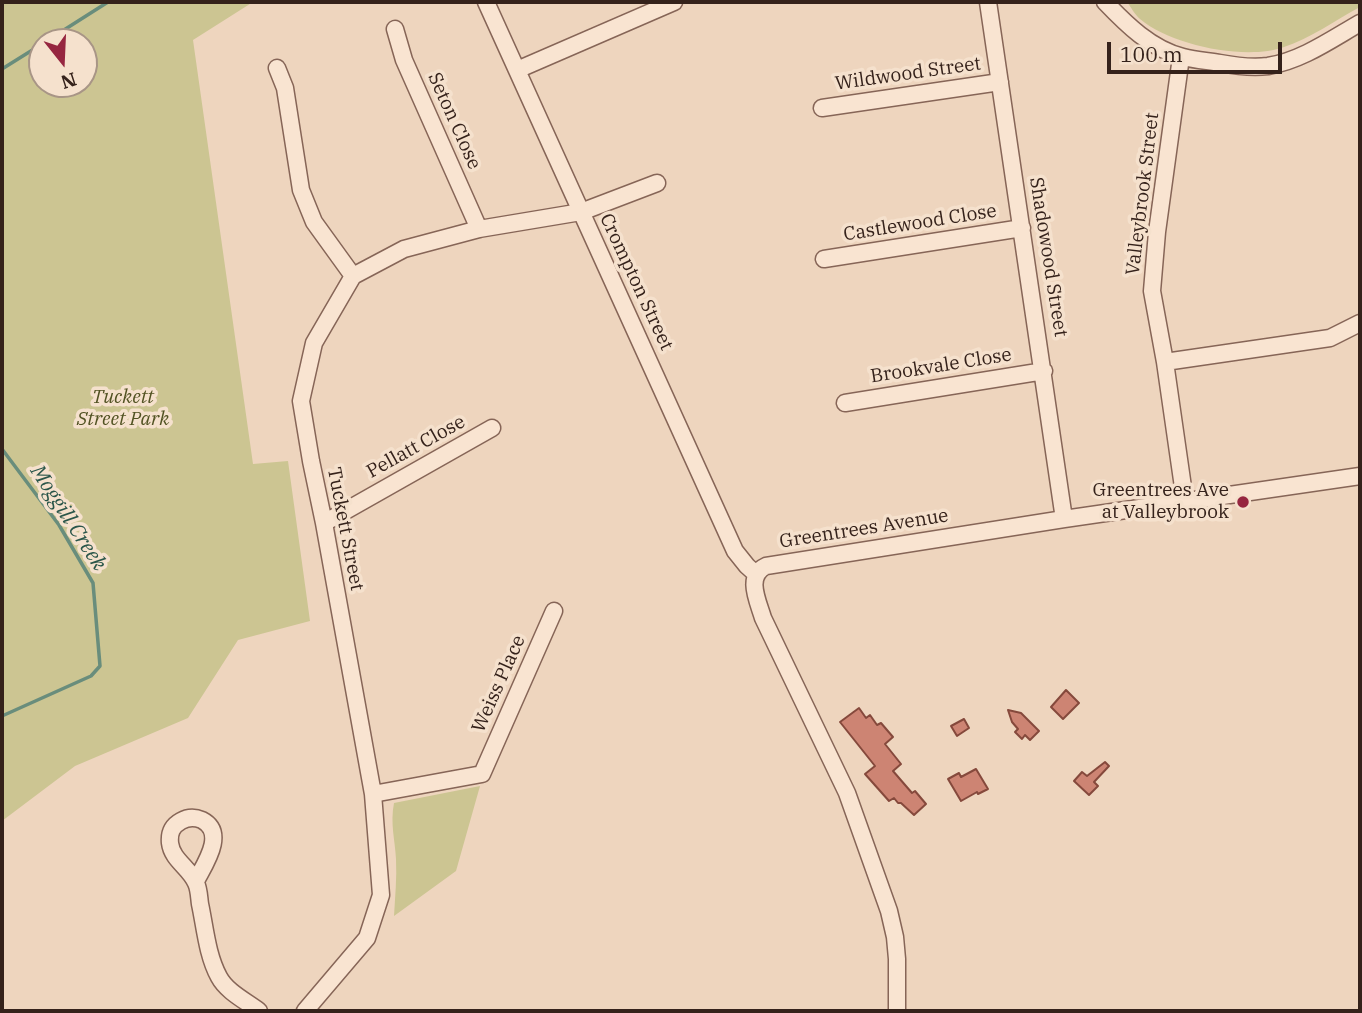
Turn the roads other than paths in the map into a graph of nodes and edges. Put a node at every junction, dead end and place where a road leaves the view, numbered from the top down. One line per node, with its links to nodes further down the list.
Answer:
1 (486, 2): 9 (street, Crompton Street)
2 (674, 2): 9 (street)
3 (988, 2): 10 (street, Shadowood Street)
4 (1105, 2): 7 (street)
5 (1360, 23): 7 (street)
6 (395, 29): 15 (street, Seton Close)
7 (1181, 57): 19 (street, Valleybrook Street)
8 (277, 68): 17 (street)
9 (517, 71): 13 (street, Crompton Street)
10 (1000, 82): 11 (street, Wildwood Street); 14 (street, Shadowood Street)
11 (822, 108)
12 (657, 183): 13 (street)
13 (581, 212): 15 (street); 27 (street, Crompton Street)
14 (1022, 228): 16 (street, Castlewood Close); 20 (street, Shadowood Street)
15 (479, 229): 17 (street)
16 (824, 258)
17 (353, 276): 26 (street, Tuckett Street)
18 (1360, 323): 19 (street)
19 (1165, 362): 24 (street, Valleybrook Street)
20 (1044, 372): 21 (street, Brookvale Close); 25 (street, Shadowood Street)
21 (845, 403)
22 (492, 428): 26 (street, Pellatt Close)
23 (1360, 476): 24 (street, Greentrees Avenue)
24 (1185, 501): 25 (street, Greentrees Avenue)
25 (1064, 519): 27 (street, Greentrees Avenue)
26 (324, 523): 29 (street, Tuckett Street)
27 (755, 574): 33 (street)
28 (554, 611): 29 (street, Weiss Place)
29 (373, 794): 32 (street, Tuckett Street)
30 (196, 881): 31 (street)
31 (259, 1011)
32 (304, 1011)
33 (897, 1011)

